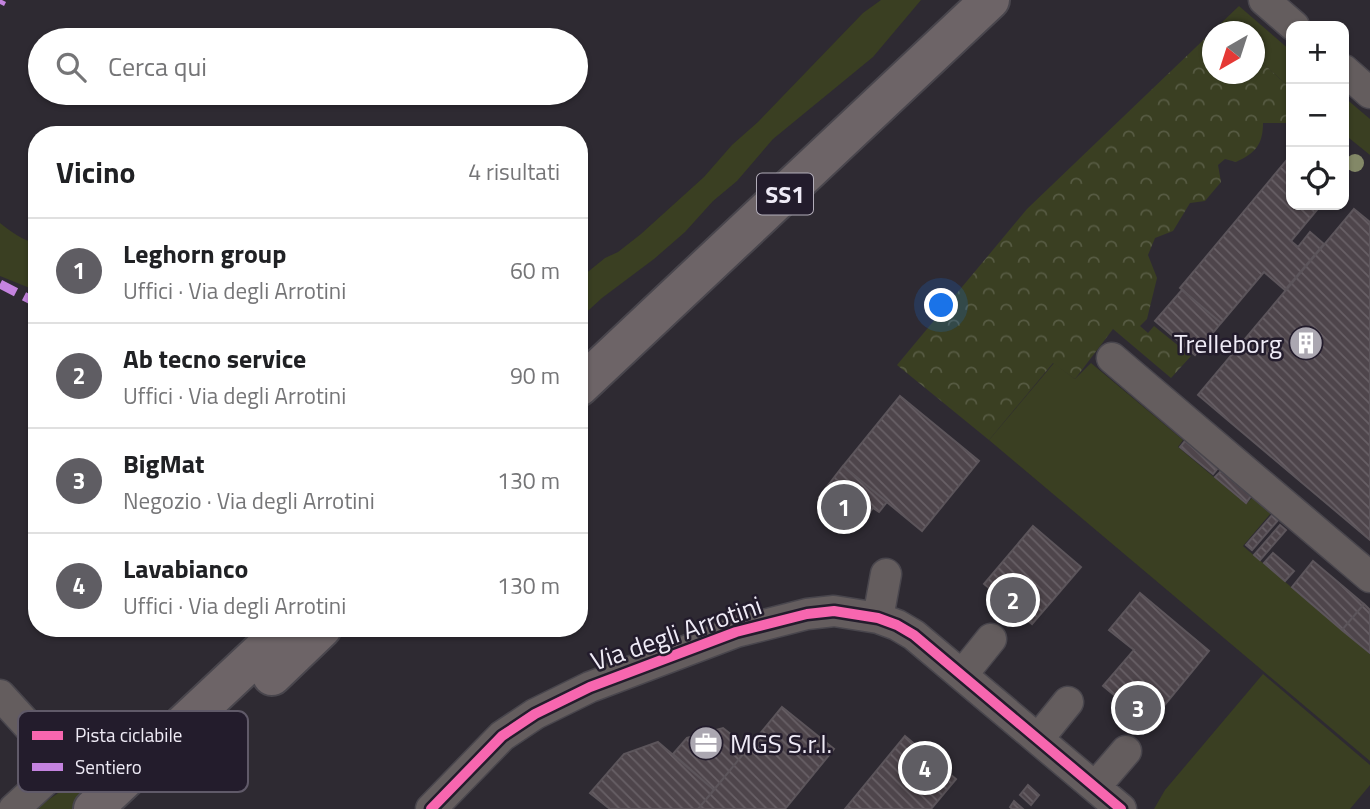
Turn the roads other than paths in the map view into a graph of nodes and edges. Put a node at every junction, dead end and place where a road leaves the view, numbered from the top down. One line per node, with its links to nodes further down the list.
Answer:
1 (955, 0): 5 (highway, SS1)
2 (990, 0): 7 (highway, SS1)
3 (1349, 74): 4 (street)
4 (1370, 93)
5 (588, 345)
6 (1112, 358): 9 (street)
7 (588, 379)
8 (886, 574): 10 (street)
9 (1370, 577)
10 (878, 618): 15 (street, Via degli Arrotini); 31 (street, Via degli Arrotini)
11 (251, 637): 18 (street)
12 (276, 637): 19 (highway)
13 (313, 637): 20 (highway)
14 (991, 639): 15 (street)
15 (961, 675): 22 (street, Via degli Arrotini)
16 (2, 702): 21 (street)
17 (1068, 702): 22 (street)
18 (173, 711)
19 (197, 711)
20 (234, 711)
21 (18, 718)
22 (1038, 739): 24 (street, Via degli Arrotini)
23 (1126, 751): 24 (street)
24 (1095, 787): 32 (street, Via degli Arrotini)
25 (33, 792): 28 (street)
26 (111, 792): 29 (highway)
27 (148, 792): 30 (highway)
28 (14, 809)
29 (93, 809)
30 (130, 809)
31 (431, 809)
32 (1121, 809)

